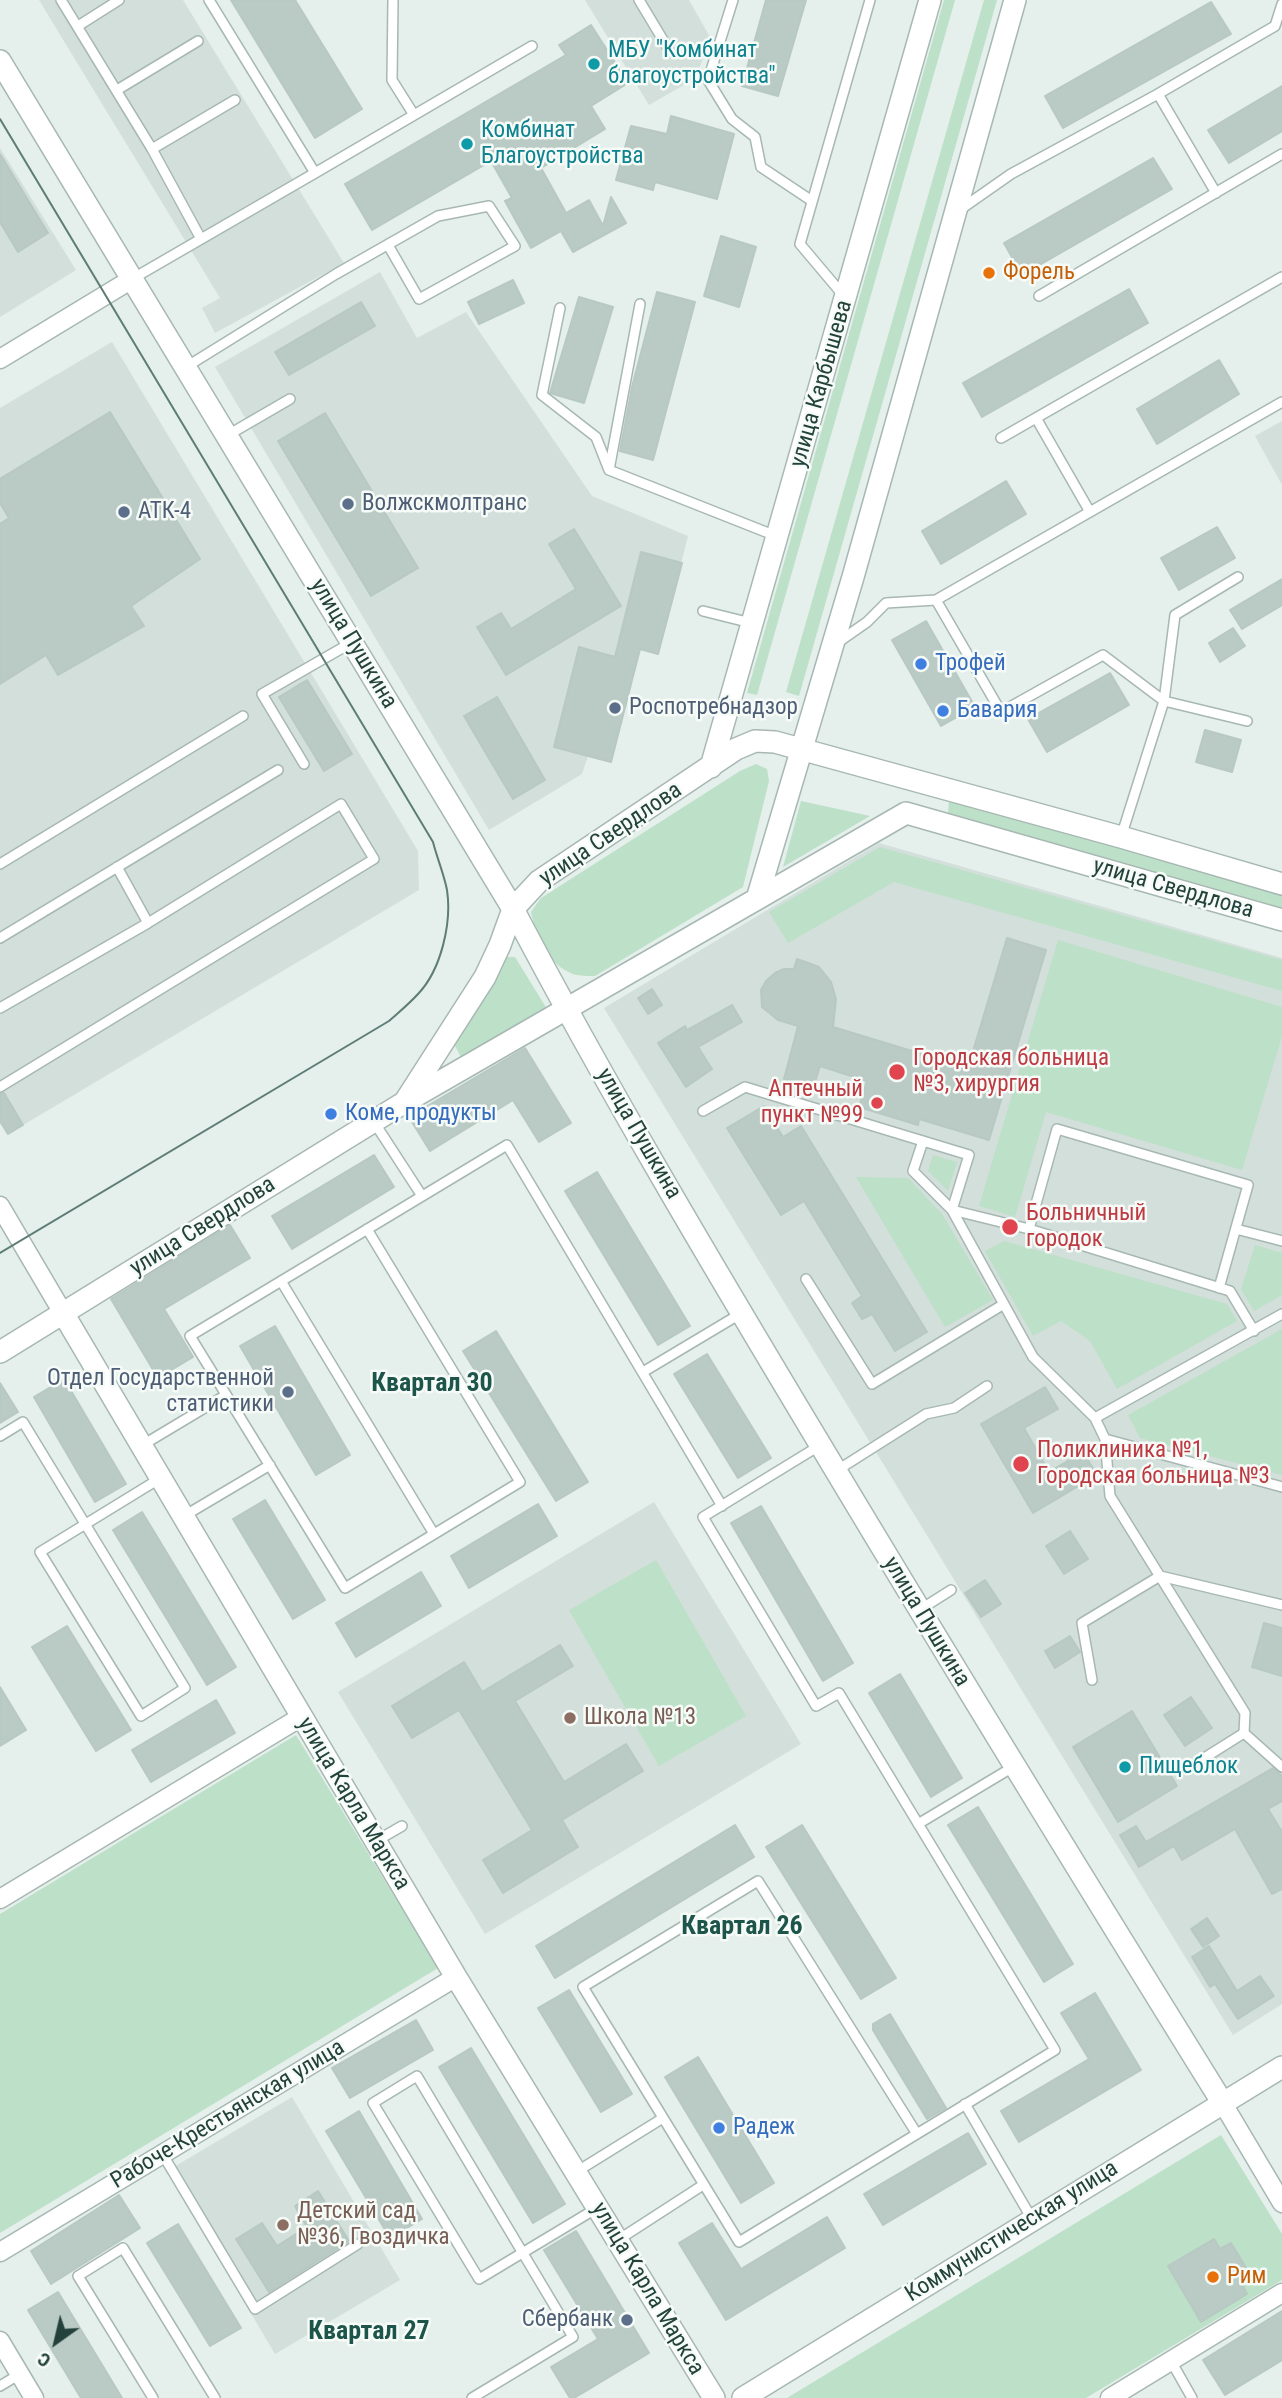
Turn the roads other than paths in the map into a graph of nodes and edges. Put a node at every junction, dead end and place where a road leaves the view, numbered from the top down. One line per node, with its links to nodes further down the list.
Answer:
1 (61, 0): 11 (lane)
2 (119, 0): 11 (lane)
3 (209, 0): 22 (lane)
4 (393, 0): 19 (lane)
5 (639, 0): 14 (lane)
6 (733, 0): 24 (lane)
7 (870, 0): 24 (lane)
8 (930, 0): 31 (street, улица Карбышева)
9 (1015, 0): 25 (street)
10 (1282, 4): 17 (lane)
11 (78, 26): 16 (lane)
12 (198, 41): 16 (lane)
13 (532, 46): 19 (lane)
14 (669, 50)
15 (0, 61): 29 (street, улица Пушкина)
16 (117, 90): 20 (lane)
17 (1158, 94): 23 (lane); 25 (lane)
18 (235, 100): 20 (lane)
19 (414, 115): 22 (lane)
20 (152, 149): 26 (lane)
21 (1282, 155): 23 (lane)
22 (315, 173): 26 (lane)
23 (1216, 193): 30 (lane)
24 (813, 201): 31 (lane)
25 (957, 211): 49 (street)
26 (201, 239): 29 (lane)
27 (388, 245): 27 (lane); 35 (lane)
28 (1282, 277): 38 (lane)
29 (132, 279): 34 (street); 35 (street, улица Пушкина)
30 (1039, 296)
31 (846, 299): 43 (street, улица Карбышева)
32 (640, 304): 41 (lane)
33 (560, 308): 41 (lane)
34 (0, 359)
35 (185, 367): 39 (street, улица Пушкина)
36 (290, 399): 39 (lane)
37 (1282, 402): 42 (lane)
38 (1036, 418): 40 (lane); 42 (lane)
39 (227, 435): 48 (street, улица Пушкина)
40 (1001, 438)
41 (609, 470): 43 (lane)
42 (1090, 512): 45 (lane)
43 (778, 537): 47 (street, улица Карбышева)
44 (1238, 577): 50 (lane)
45 (936, 600): 49 (lane); 50 (lane)
46 (703, 611): 47 (lane)
47 (753, 624): 55 (street, улица Карбышева)
48 (352, 643): 54 (lane); 62 (street, улица Пушкина)
49 (832, 646): 53 (street)
50 (1164, 701): 52 (lane); 57 (lane)
51 (243, 716): 58 (lane)
52 (1247, 721)
53 (802, 750): 55 (street, улица Свердлова); 57 (street, улица Свердлова); 61 (street)
54 (303, 764)
55 (711, 767): 62 (street, улица Свердлова)
56 (278, 770): 59 (lane)
57 (1121, 837): 60 (street, улица Свердлова)
58 (0, 864)
59 (117, 867): 64 (lane); 65 (lane)
60 (1282, 884)
61 (757, 899): 63 (street, улица Свердлова); 67 (street, улица Свердлова)
62 (513, 909): 67 (street, улица Пушкина); 69 (street, улица Свердлова)
63 (1282, 920)
64 (148, 923): 66 (lane); 68 (lane)
65 (0, 938)
66 (0, 1008)
67 (566, 1010): 69 (street, улица Свердлова); 85 (street, улица Пушкина)
68 (0, 1087)
69 (405, 1102): 71 (street, улица Свердлова)
70 (703, 1111): 72 (lane)
71 (374, 1122): 73 (lane); 84 (street, улица Свердлова)
72 (923, 1141): 75 (lane); 75 (lane)
73 (422, 1196): 76 (lane); 89 (lane)
74 (0, 1206): 84 (street, улица Карла Маркса)
75 (952, 1210): 77 (lane); 83 (lane)
76 (367, 1229): 81 (lane); 104 (lane)
77 (1029, 1229): 78 (lane); 82 (lane)
78 (1236, 1229): 79 (lane); 82 (lane)
79 (1282, 1241)
80 (806, 1279): 83 (lane)
81 (281, 1281): 91 (lane); 104 (lane)
82 (1219, 1288): 87 (lane)
83 (1004, 1304): 92 (lane)
84 (63, 1313): 88 (street, улица Свердлова); 96 (street, улица Карла Маркса)
85 (742, 1313): 89 (lane); 95 (street, улица Пушкина)
86 (1282, 1314): 87 (lane)
87 (1254, 1331): 92 (lane)
88 (0, 1352)
89 (643, 1372): 101 (lane)
90 (987, 1386): 98 (lane)
91 (226, 1395): 96 (lane); 97 (lane)
92 (1095, 1418): 94 (lane)
93 (0, 1436): 103 (lane)
94 (1105, 1439): 100 (lane); 105 (lane)
95 (821, 1445): 98 (street, улица Пушкина); 101 (lane)
96 (141, 1446): 99 (street, улица Карла Маркса)
97 (270, 1465): 102 (lane); 104 (lane)
98 (836, 1471): 108 (street, улица Пушкина)
99 (161, 1478): 102 (street, улица Карла Маркса); 103 (lane)
100 (1282, 1487)
101 (722, 1506): 115 (lane)
102 (184, 1516): 110 (street, улица Карла Маркса)
103 (85, 1524): 103 (lane)
104 (434, 1534)
105 (1160, 1576): 107 (lane); 109 (lane); 111 (lane)
106 (951, 1590): 108 (lane)
107 (1282, 1605)
108 (919, 1610): 113 (street, улица Пушкина)
109 (1092, 1680)
110 (301, 1717): 117 (street, улица Карла Маркса); 118 (street)
111 (1244, 1733): 112 (lane); 114 (lane)
112 (1201, 1760)
113 (1013, 1767): 115 (lane); 121 (street, улица Пушкина)
114 (1282, 1767)
115 (918, 1824): 122 (lane)
116 (402, 1826): 117 (lane)
117 (375, 1842): 119 (street, улица Карла Маркса)
118 (0, 1899)
119 (456, 1977): 125 (street, Рабоче-Крестьянская улица); 126 (street, улица Карла Маркса)
120 (1282, 2067): 121 (street, Коммунистическая улица)
121 (1222, 2102): 128 (street, улица Пушкина); 130 (street, Коммунистическая улица)
122 (965, 2104): 124 (lane); 130 (lane)
123 (663, 2118): 124 (lane); 126 (lane); 127 (lane)
124 (917, 2134): 127 (lane)
125 (163, 2155): 132 (lane); 133 (street, Рабоче-Крестьянская улица)
126 (576, 2172): 129 (street, улица Карла Маркса)
127 (704, 2185): 131 (lane)
128 (1282, 2203)
129 (597, 2208): 131 (street, улица Карла Маркса); 134 (lane)
130 (1032, 2219): 145 (street, Коммунистическая улица)
131 (618, 2240): 144 (street, улица Карла Маркса)
132 (358, 2244)
133 (0, 2252)
134 (523, 2253): 134 (lane); 143 (lane)
135 (1282, 2293): 137 (street)
136 (0, 2341): 138 (street)
137 (1171, 2361): 146 (street); 147 (lane)
138 (20, 2374): 139 (lane); 140 (street)
139 (0, 2386)
140 (34, 2398)
141 (153, 2398): 142 (lane)
142 (215, 2398)
143 (472, 2398)
144 (713, 2398)
145 (743, 2398)
146 (1110, 2398)
147 (1192, 2398)

